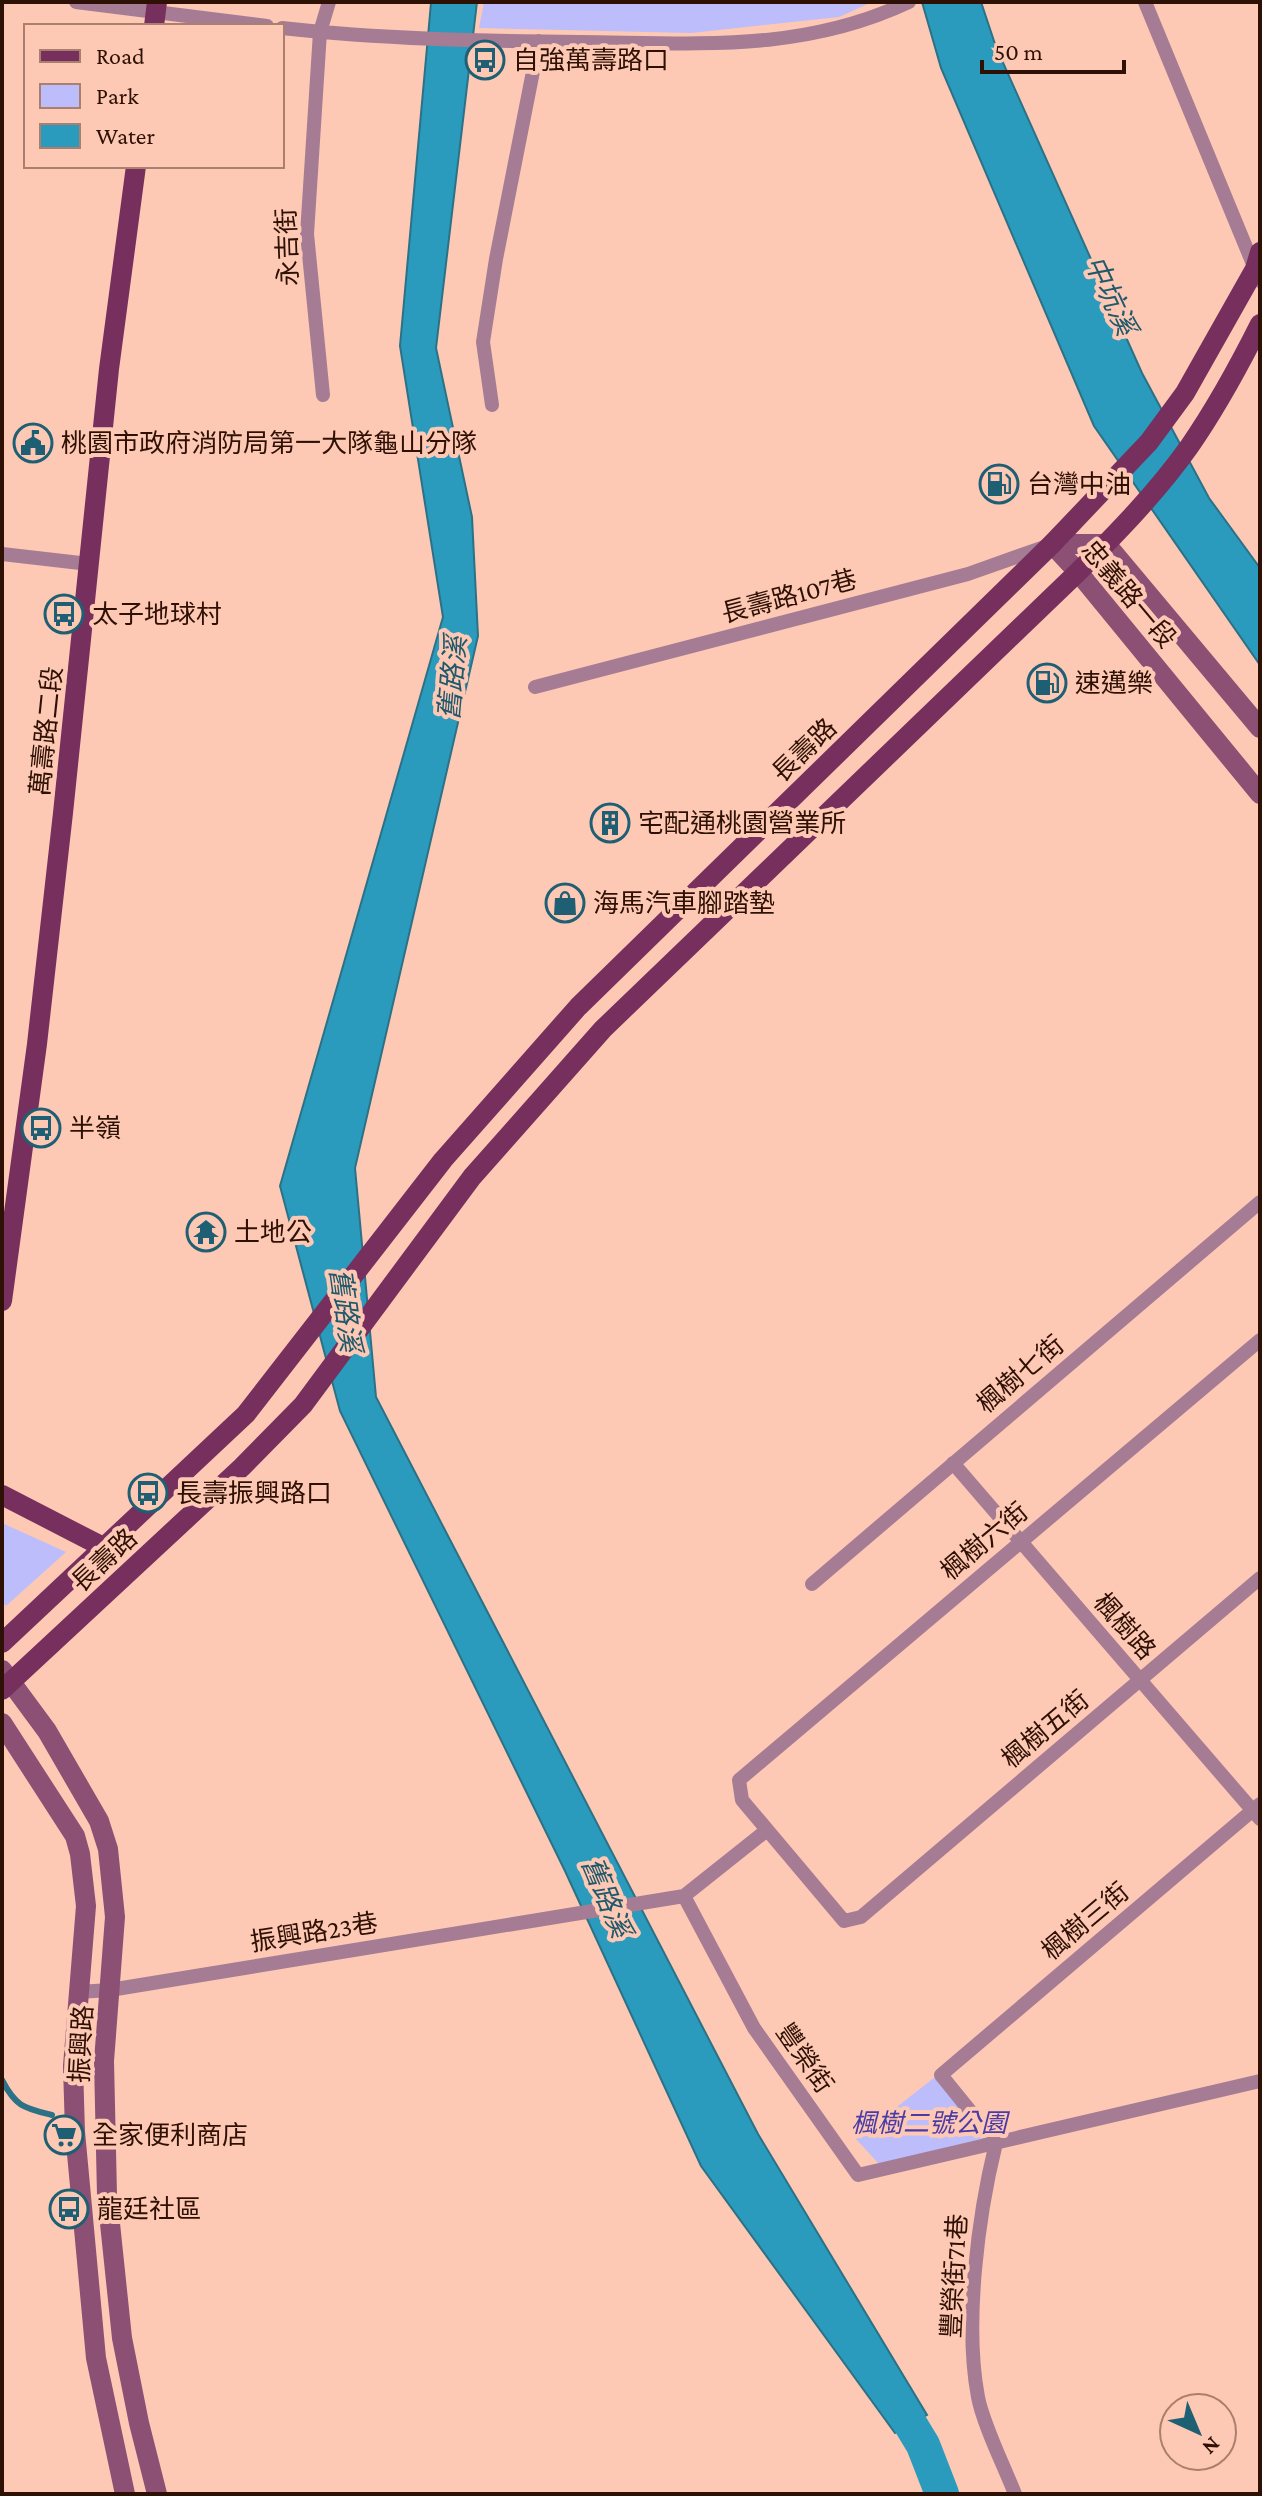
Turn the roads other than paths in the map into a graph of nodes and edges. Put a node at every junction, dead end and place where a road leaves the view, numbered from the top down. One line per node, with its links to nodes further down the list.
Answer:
1 (76, 2): 5 (street)
2 (329, 2): 8 (street, 永吉街)
3 (1145, 2): 11 (street)
4 (904, 4): 9 (street)
5 (156, 13): 6 (street)
6 (250, 24)
7 (284, 28): 8 (street)
8 (320, 32): 9 (street); 13 (street, 永吉街)
9 (539, 41): 14 (street)
10 (136, 168): 18 (main road, 萬壽路二段)
11 (1258, 267): 15 (main road, 長壽路)
12 (1260, 324): 16 (main road)
13 (323, 395)
14 (492, 405)
15 (1052, 544): 16 (street, 忠義路一段); 19 (street, 忠義路一段); 20 (street, 長壽路107巷); 30 (main road, 長壽路)
16 (1106, 544): 19 (main road); 21 (street, 忠義路一段)
17 (2, 554): 18 (street)
18 (89, 564): 24 (main road, 萬壽路二段)
19 (1078, 572): 22 (street, 忠義路一段); 35 (main road, 長壽路)
20 (535, 687)
21 (1260, 728)
22 (1260, 794)
23 (1260, 1202): 27 (street, 楓樹七街)
24 (5, 1272): 25 (main road, 萬壽路二段)
25 (2, 1301)
26 (1260, 1340): 29 (street, 楓樹六街)
27 (953, 1463): 29 (street, 楓樹路); 32 (street, 楓樹七街)
28 (2, 1495): 30 (main road)
29 (1021, 1542): 34 (street, 楓樹路); 38 (street, 楓樹六街)
30 (105, 1548): 33 (main road, 長壽路)
31 (1260, 1578): 34 (street, 楓樹五街)
32 (812, 1584)
33 (2, 1643)
34 (1140, 1680): 37 (street, 楓樹路); 38 (street, 楓樹五街)
35 (5, 1681): 40 (street, 振興路)
36 (2, 1723): 41 (street, 振興路)
37 (1257, 1811): 43 (street, 楓樹三街)
38 (767, 1830): 39 (street)
39 (684, 1896): 40 (street, 振興路23巷); 43 (street, 豐榮街)
40 (110, 1990): 41 (street, 振興路23巷); 45 (street, 振興路)
41 (78, 1992): 44 (street, 振興路)
42 (1260, 2081): 43 (street, 豐榮街)
43 (996, 2143): 46 (street, 豐榮街71巷)
44 (125, 2494)
45 (157, 2494)
46 (1015, 2494)

